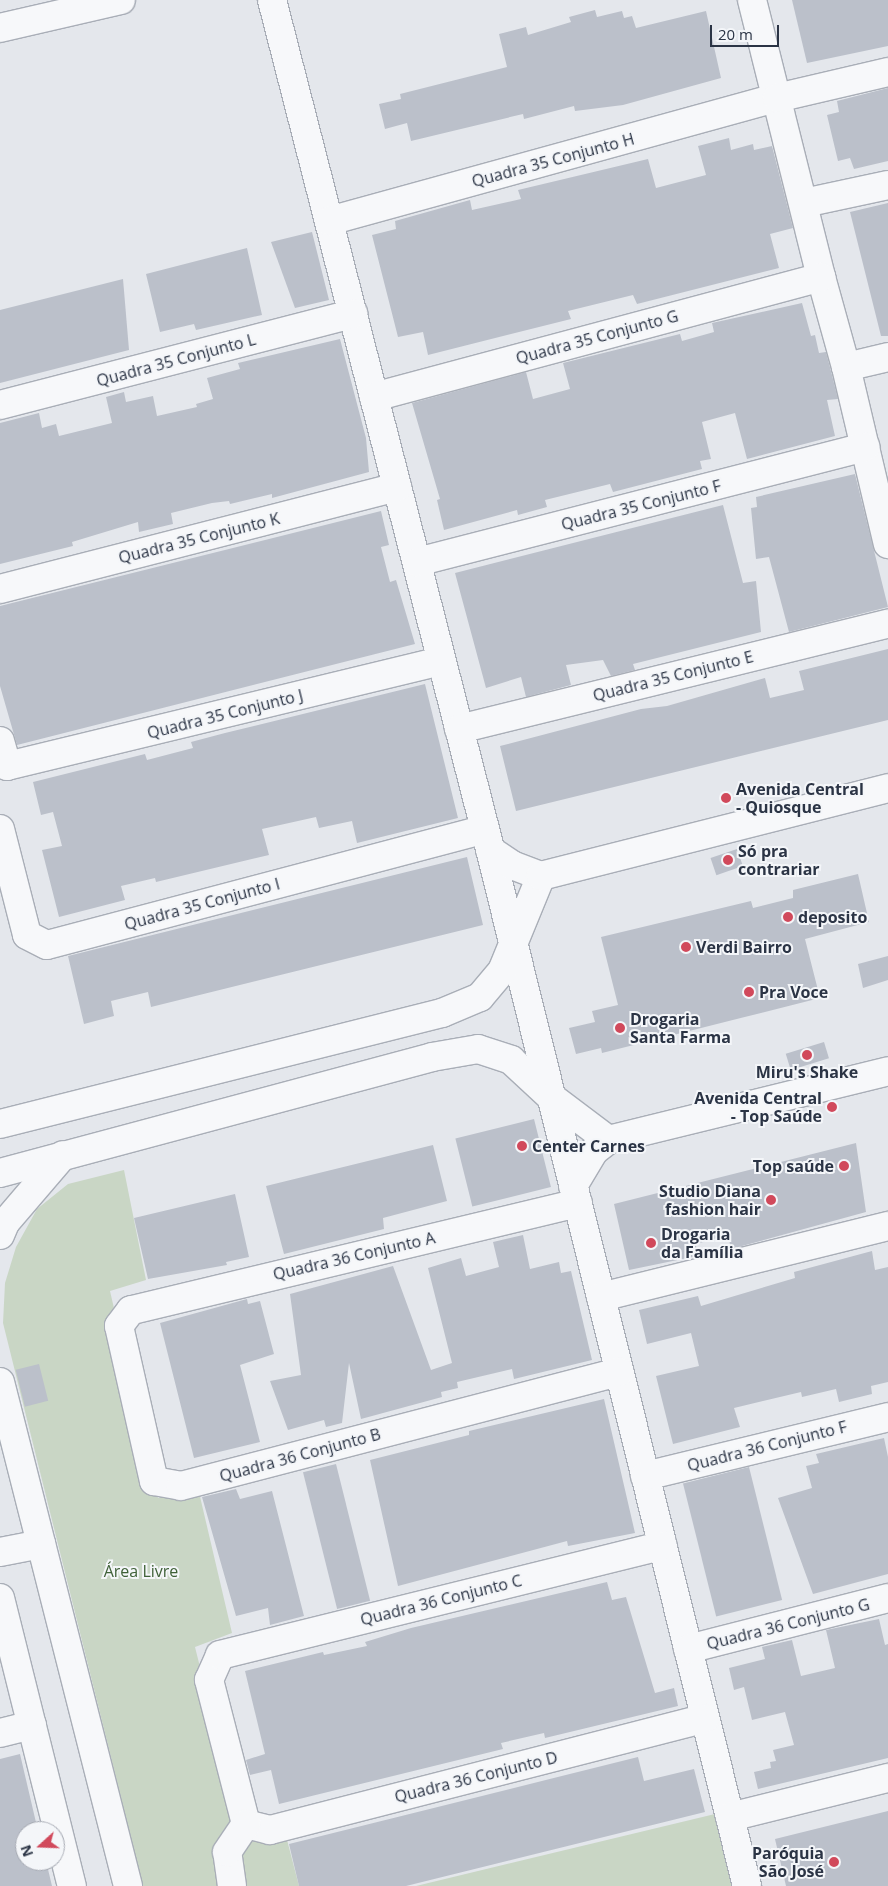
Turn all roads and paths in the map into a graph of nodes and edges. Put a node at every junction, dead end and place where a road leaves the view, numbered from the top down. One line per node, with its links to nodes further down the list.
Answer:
1 (121, 0): 4 (street)
2 (272, 0): 10 (street)
3 (752, 0): 7 (street)
4 (41, 9): 5 (street)
5 (0, 28)
6 (888, 72): 7 (street, Quadra 35 Conjunto H)
7 (777, 98): 9 (street); 10 (street, Quadra 35 Conjunto H)
8 (888, 185): 9 (street)
9 (804, 203): 11 (street)
10 (329, 221): 12 (street)
11 (821, 277): 14 (street); 15 (street, Quadra 35 Conjunto G)
12 (353, 314): 15 (street); 16 (street, Quadra 35 Conjunto L)
13 (888, 357): 14 (street)
14 (846, 367): 17 (street)
15 (374, 396): 18 (street)
16 (0, 405)
17 (866, 447): 19 (street); 20 (street, Quadra 35 Conjunto F)
18 (397, 487): 20 (street); 21 (street, Quadra 35 Conjunto K)
19 (887, 538)
20 (417, 562): 23 (street)
21 (0, 589)
22 (888, 624): 24 (street, Quadra 35 Conjunto E)
23 (442, 661): 24 (street); 26 (street, Quadra 35 Conjunto J)
24 (459, 729): 29 (street)
25 (0, 741): 26 (street)
26 (4, 773)
27 (888, 788): 30 (street)
28 (0, 829): 29 (street, Quadra 35 Conjunto I)
29 (488, 839): 30 (street); 31 (street)
30 (541, 876): 31 (street)
31 (513, 940): 32 (street); 35 (street)
32 (319, 1044): 34 (street); 36 (street)
33 (888, 1071): 37 (street)
34 (327, 1084): 35 (street); 38 (street)
35 (551, 1097): 37 (street); 40 (street)
36 (0, 1124)
37 (608, 1140): 40 (street)
38 (63, 1155): 39 (street); 42 (street)
39 (0, 1173)
40 (576, 1194): 43 (street); 44 (street, Quadra 36 Conjunto A)
41 (888, 1226): 43 (street)
42 (0, 1235)
43 (601, 1297): 45 (street)
44 (131, 1310): 45 (street, Quadra 36 Conjunto B)
45 (619, 1372): 48 (street)
46 (0, 1382): 49 (street)
47 (888, 1417): 48 (street, Quadra 36 Conjunto F)
48 (645, 1476): 50 (street)
49 (41, 1544): 51 (street); 62 (street)
50 (662, 1545): 54 (street); 60 (street, Quadra 36 Conjunto C)
51 (0, 1552)
52 (0, 1598): 56 (street)
53 (888, 1598): 54 (street, Quadra 36 Conjunto G)
54 (688, 1649): 55 (street)
55 (705, 1718): 59 (street); 60 (street, Quadra 36 Conjunto D)
56 (32, 1725): 57 (street); 61 (street)
57 (0, 1733)
58 (888, 1778): 59 (street)
59 (730, 1817): 64 (street)
60 (246, 1824): 63 (street)
61 (72, 1886)
62 (128, 1886)
63 (232, 1886)
64 (747, 1886)

